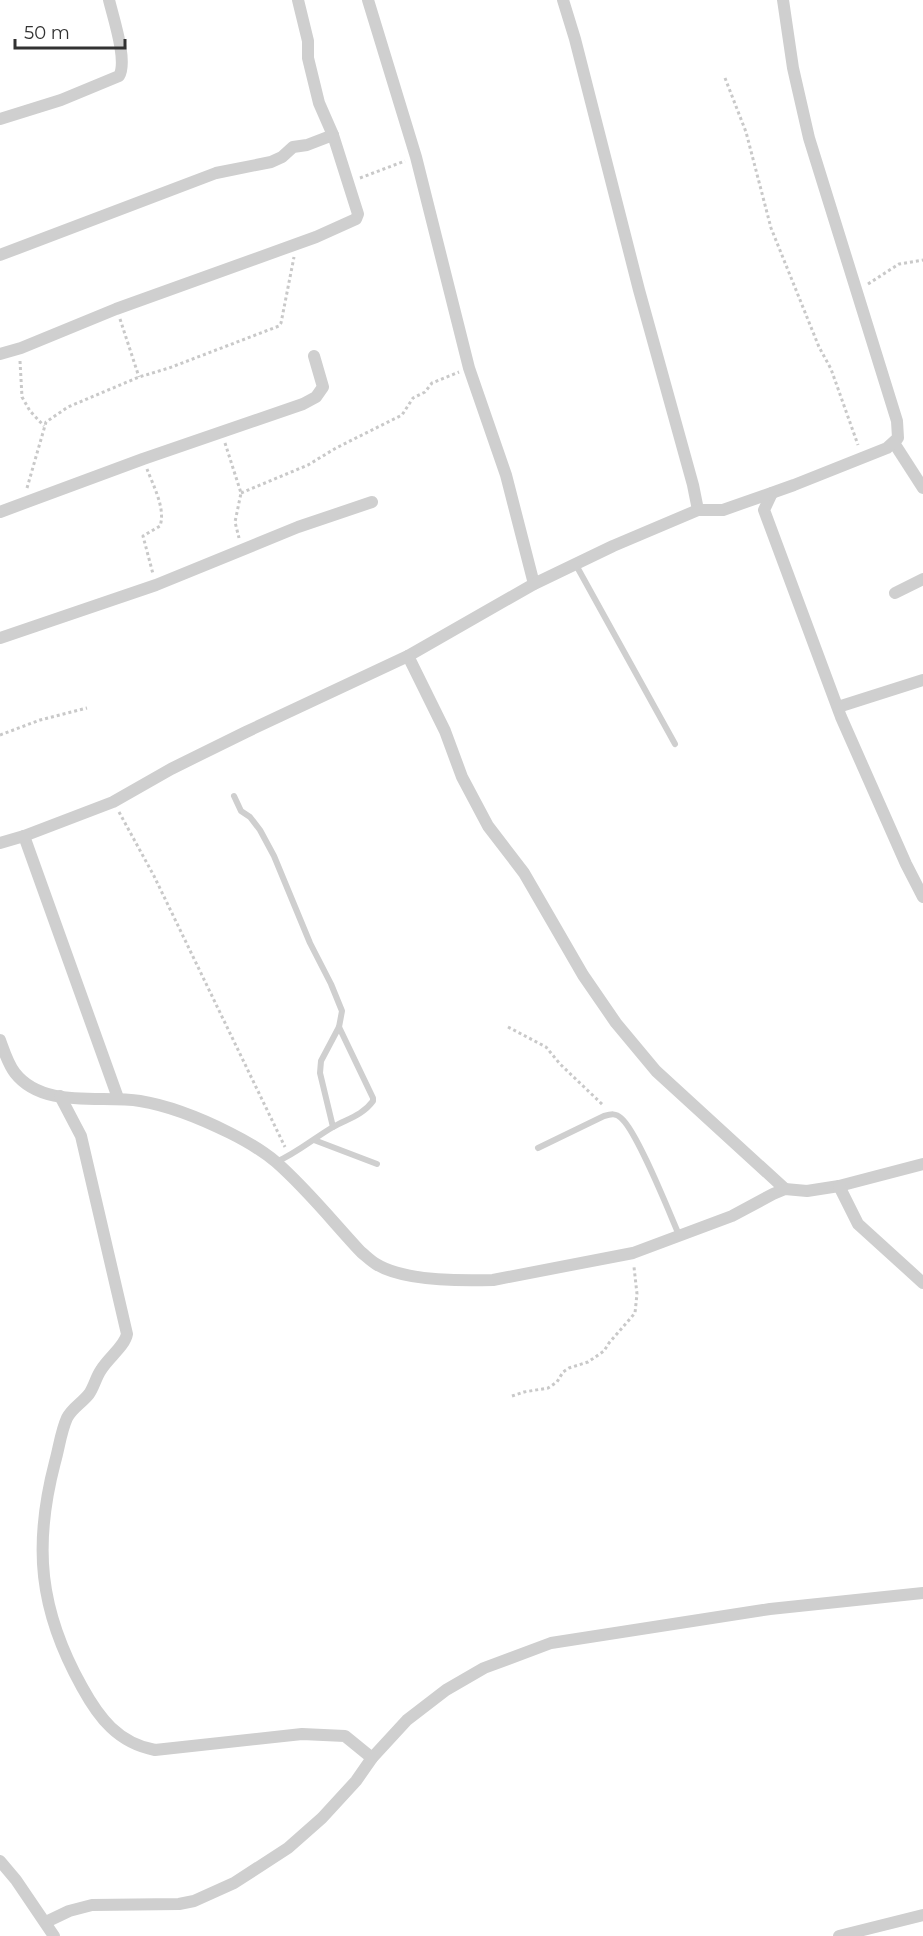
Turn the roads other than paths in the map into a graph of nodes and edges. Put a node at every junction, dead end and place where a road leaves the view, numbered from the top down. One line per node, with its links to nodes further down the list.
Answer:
1 (109, 0): 6 (street)
2 (298, 0): 7 (street)
3 (368, 0): 19 (street)
4 (563, 0): 15 (street)
5 (783, 0): 11 (street)
6 (0, 119)
7 (333, 135): 8 (street); 9 (street)
8 (0, 255)
9 (0, 354)
10 (314, 357): 16 (street)
11 (894, 443): 12 (street); 13 (street)
12 (923, 488)
13 (772, 493): 15 (street); 24 (street)
14 (372, 502): 21 (street)
15 (698, 510): 17 (street)
16 (0, 512)
17 (576, 565): 19 (street); 25 (lane)
18 (923, 579): 20 (street)
19 (534, 584): 22 (street)
20 (895, 593)
21 (0, 638)
22 (408, 656): 27 (street); 41 (street)
23 (923, 680): 24 (street)
24 (838, 707): 29 (street)
25 (675, 744)
26 (234, 796): 30 (lane)
27 (24, 836): 28 (street); 33 (street)
28 (0, 843)
29 (923, 897)
30 (339, 1027): 34 (lane); 34 (lane)
31 (0, 1040): 32 (street)
32 (60, 1096): 33 (street); 45 (street)
33 (118, 1098): 37 (street)
34 (333, 1127): 35 (lane)
35 (314, 1140): 37 (lane); 38 (lane)
36 (538, 1148): 42 (lane)
37 (276, 1162): 42 (street)
38 (377, 1164)
39 (923, 1164): 40 (street)
40 (839, 1186): 41 (street); 43 (street)
41 (785, 1189): 42 (street)
42 (680, 1236)
43 (923, 1283)
44 (923, 1593): 45 (street)
45 (372, 1758): 48 (street)
46 (0, 1861): 48 (street)
47 (923, 1915): 50 (street)
48 (46, 1922): 49 (street)
49 (54, 1936)
50 (839, 1936)

